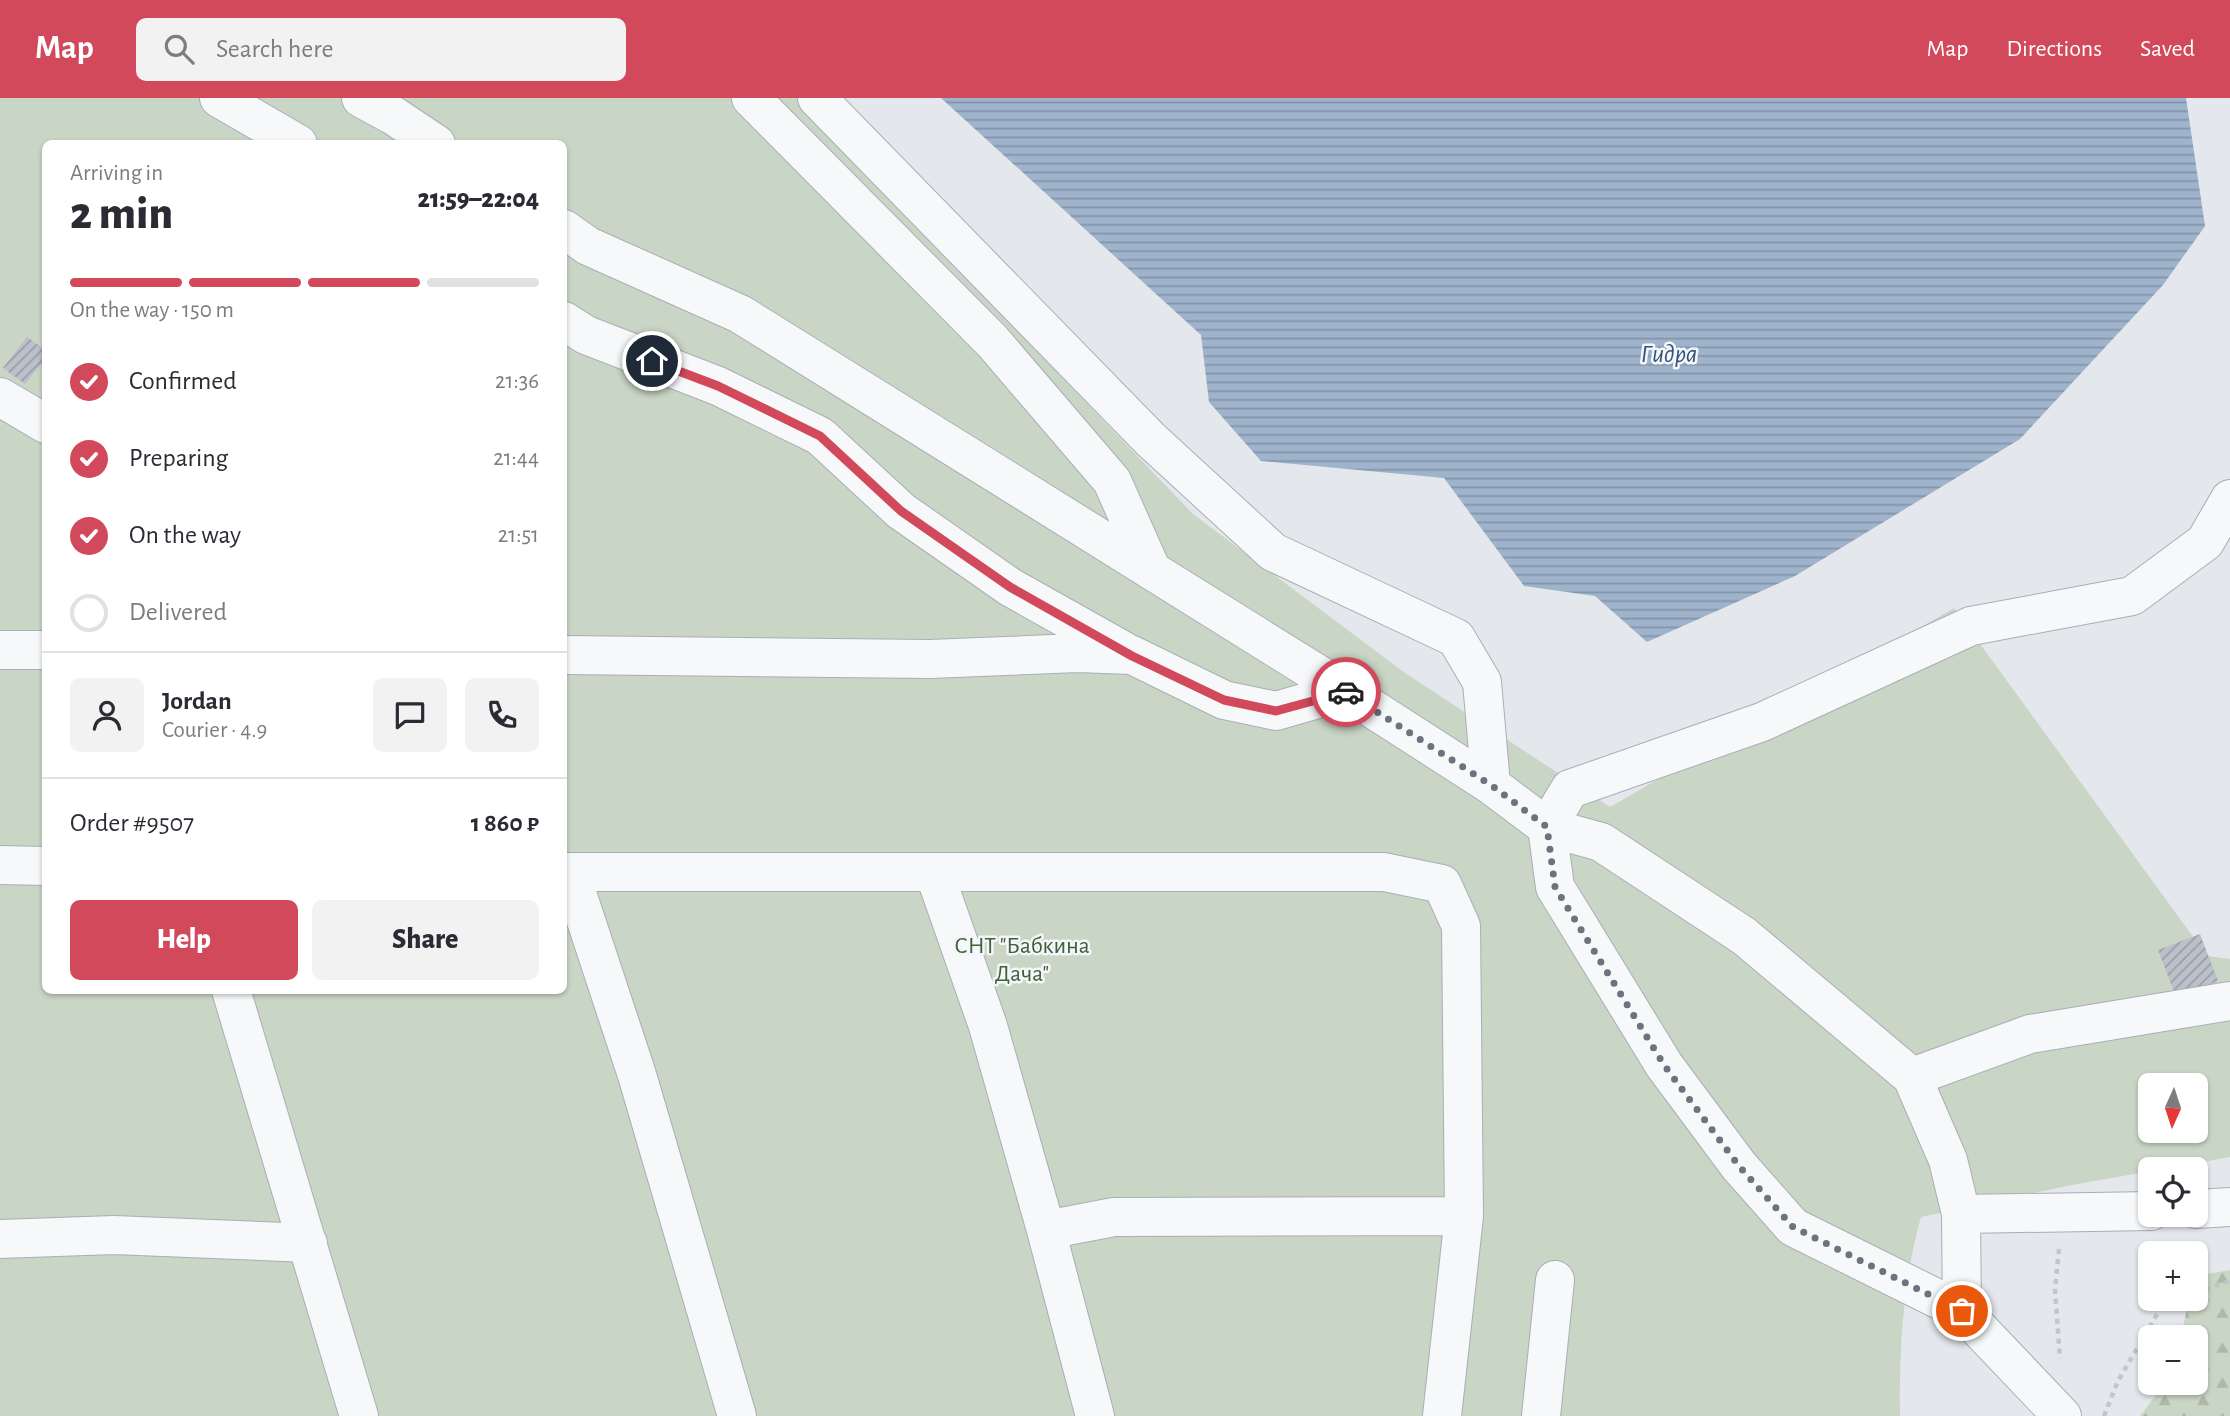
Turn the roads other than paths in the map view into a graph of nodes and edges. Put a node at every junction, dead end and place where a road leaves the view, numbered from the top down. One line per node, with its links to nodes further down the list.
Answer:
1 (219, 98): 5 (street)
2 (361, 98): 6 (street)
3 (751, 98): 12 (street)
4 (817, 98): 18 (street)
5 (291, 140)
6 (430, 140)
7 (567, 231): 12 (street)
8 (567, 323): 16 (street)
9 (0, 397): 10 (street)
10 (42, 422)
11 (2230, 499): 19 (street)
12 (1152, 571): 17 (street)
13 (0, 650): 14 (street)
14 (42, 650)
15 (567, 655): 16 (street)
16 (1132, 656): 17 (street)
17 (1345, 691): 18 (street)
18 (1491, 785): 19 (street)
19 (1547, 827): 26 (street); 36 (street)
20 (0, 865): 21 (street)
21 (42, 866)
22 (567, 872): 23 (street); 38 (street)
23 (934, 872): 31 (street); 32 (street)
24 (232, 994): 34 (street)
25 (2230, 1001): 26 (street)
26 (1912, 1077): 30 (street)
27 (2230, 1207): 28 (street)
28 (2208, 1208)
29 (2138, 1211): 30 (street)
30 (1961, 1214): 36 (street)
31 (1464, 1216): 32 (street); 40 (street)
32 (1046, 1230): 39 (street)
33 (0, 1239): 34 (street)
34 (307, 1243): 37 (street)
35 (1555, 1280): 41 (street)
36 (1962, 1311): 42 (street)
37 (359, 1416)
38 (737, 1416)
39 (1095, 1416)
40 (1442, 1416)
41 (1541, 1416)
42 (2062, 1416)

